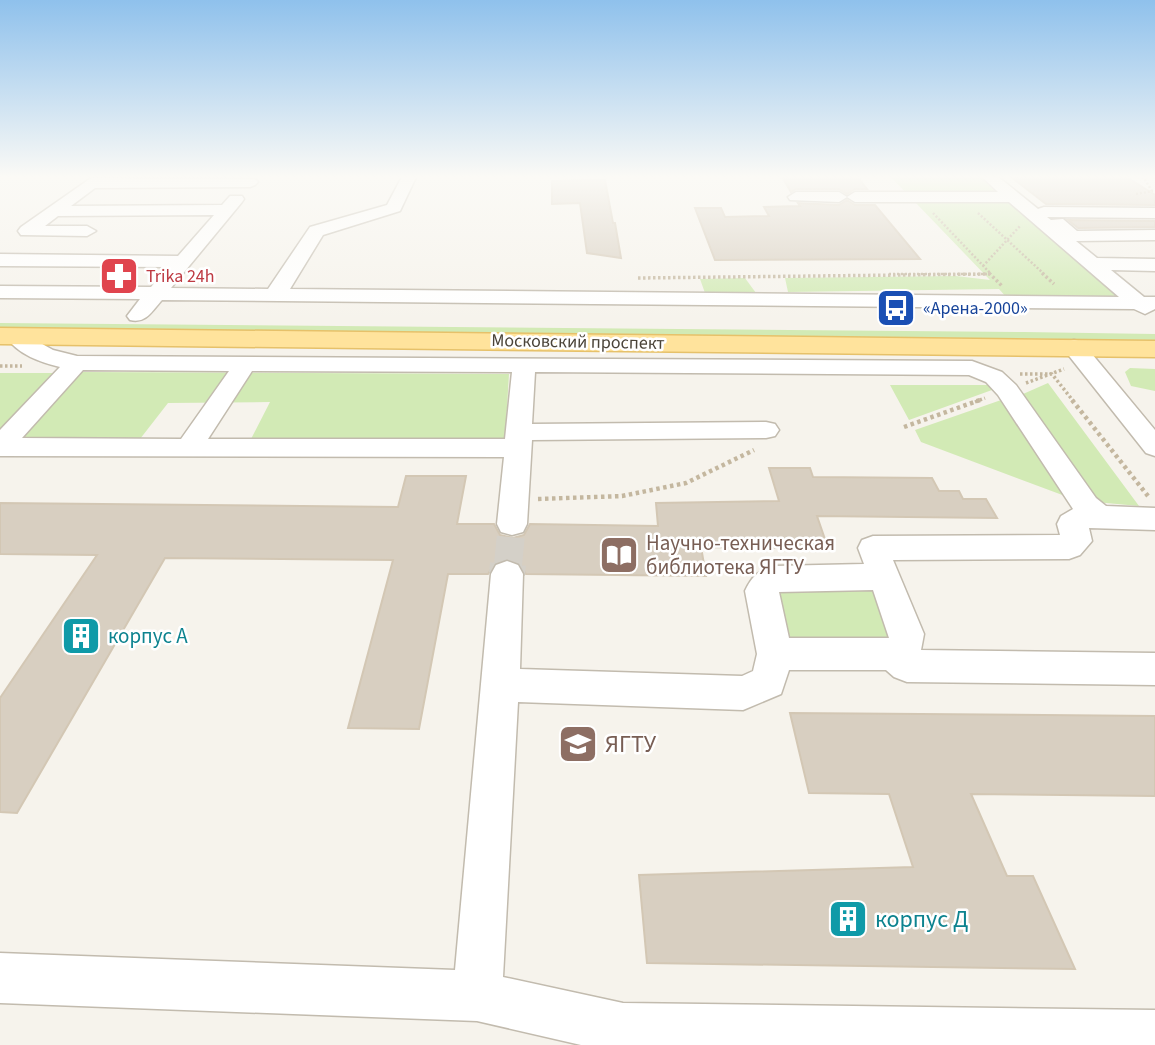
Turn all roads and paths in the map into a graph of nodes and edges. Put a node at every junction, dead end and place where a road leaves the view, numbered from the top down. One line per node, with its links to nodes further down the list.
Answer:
1 (37, 224): 11 (street)
2 (214, 224): 10 (street)
3 (341, 224): 21 (street)
4 (942, 224): 18 (path)
5 (990, 224): 13 (path)
6 (1025, 224): 13 (path)
7 (1050, 224): 16 (street)
8 (1055, 224): 12 (street)
9 (183, 230): 10 (street)
10 (209, 230): 15 (street)
11 (105, 231)
12 (1155, 235)
13 (1007, 241): 18 (path); 23 (path)
14 (0, 260): 15 (street)
15 (183, 262): 20 (street)
16 (1093, 264): 17 (street); 24 (street)
17 (1155, 265)
18 (983, 267): 22 (path)
19 (0, 292): 20 (street)
20 (157, 293): 21 (street); 26 (street)
21 (274, 294): 22 (street)
22 (1017, 302): 23 (street)
23 (1073, 302): 24 (street)
24 (1147, 303): 27 (street)
25 (0, 315): 26 (main road, Московский проспект)
26 (137, 316): 28 (main road, Московский проспект)
27 (1155, 316)
28 (1155, 326)
29 (8, 337): 30 (main road, Московский проспект); 32 (street)
30 (1074, 348): 31 (main road, Московский проспект); 39 (street)
31 (1155, 349)
32 (77, 363): 33 (street); 37 (street)
33 (245, 364): 34 (street); 38 (street)
34 (524, 367): 36 (street); 41 (street)
35 (766, 430): 36 (street); 40 (path)
36 (518, 440): 38 (street); 40 (street)
37 (0, 447): 38 (street)
38 (189, 447)
39 (1155, 447)
40 (513, 512)
41 (1100, 517): 42 (street); 44 (street)
42 (1155, 519)
43 (507, 574): 48 (street)
44 (884, 577): 45 (street); 46 (street)
45 (775, 654): 46 (street); 48 (street)
46 (893, 654): 47 (street)
47 (1155, 669)
48 (501, 685): 50 (street)
49 (0, 978): 50 (street)
50 (477, 996): 52 (street)
51 (1155, 1036): 52 (street)
52 (624, 1037)

